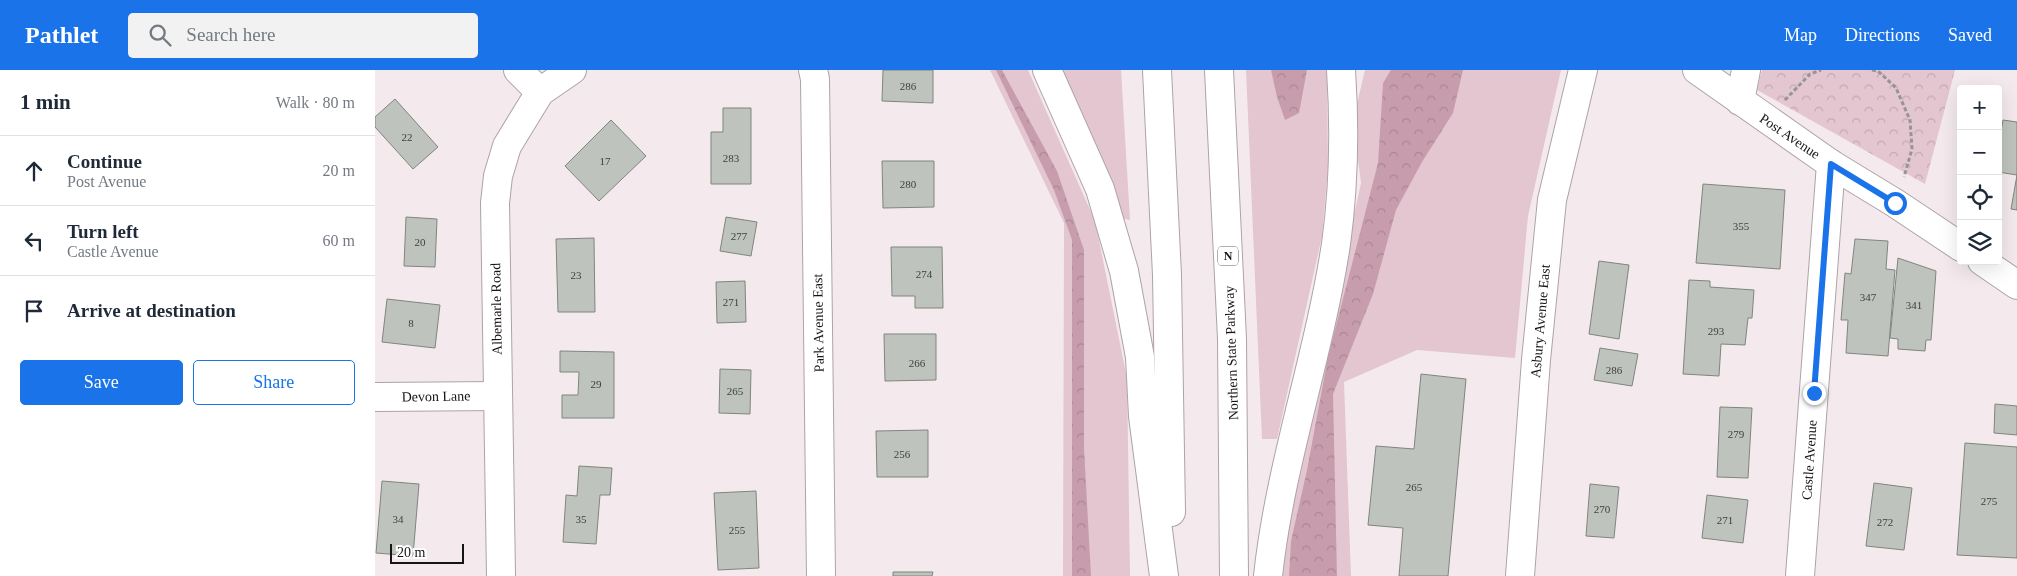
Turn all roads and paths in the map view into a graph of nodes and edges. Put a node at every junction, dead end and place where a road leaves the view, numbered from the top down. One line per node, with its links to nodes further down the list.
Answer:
1 (518, 70): 14 (main road)
2 (572, 70): 14 (main road, Albemarle Road)
3 (813, 70): 26 (main road, Park Avenue East)
4 (1047, 70): 27 (main road)
5 (1157, 70): 28 (main road)
6 (1219, 70): 29 (main road, Northern State Parkway / N)
7 (1341, 70): 17 (main road)
8 (1354, 70): 17 (main road)
9 (1583, 70): 31 (main road, Asbury Avenue East)
10 (1697, 70): 15 (main road, Post Avenue)
11 (1746, 70): 15 (main road)
12 (1821, 70): 16 (path)
13 (1872, 70): 19 (path)
14 (540, 92): 23 (main road, Albemarle Road)
15 (1740, 101): 18 (main road, Post Avenue)
16 (1783, 102)
17 (1343, 104): 30 (main road)
18 (1831, 164): 20 (main road, Post Avenue); 32 (main road, Castle Avenue)
19 (1903, 181)
20 (1957, 244)
21 (1988, 265): 22 (main road)
22 (2017, 285)
23 (498, 396): 24 (main road, Devon Lane); 25 (main road, Albemarle Road)
24 (375, 397)
25 (501, 576)
26 (821, 576)
27 (1165, 576)
28 (1172, 576)
29 (1235, 576)
30 (1268, 576)
31 (1520, 576)
32 (1800, 576)

